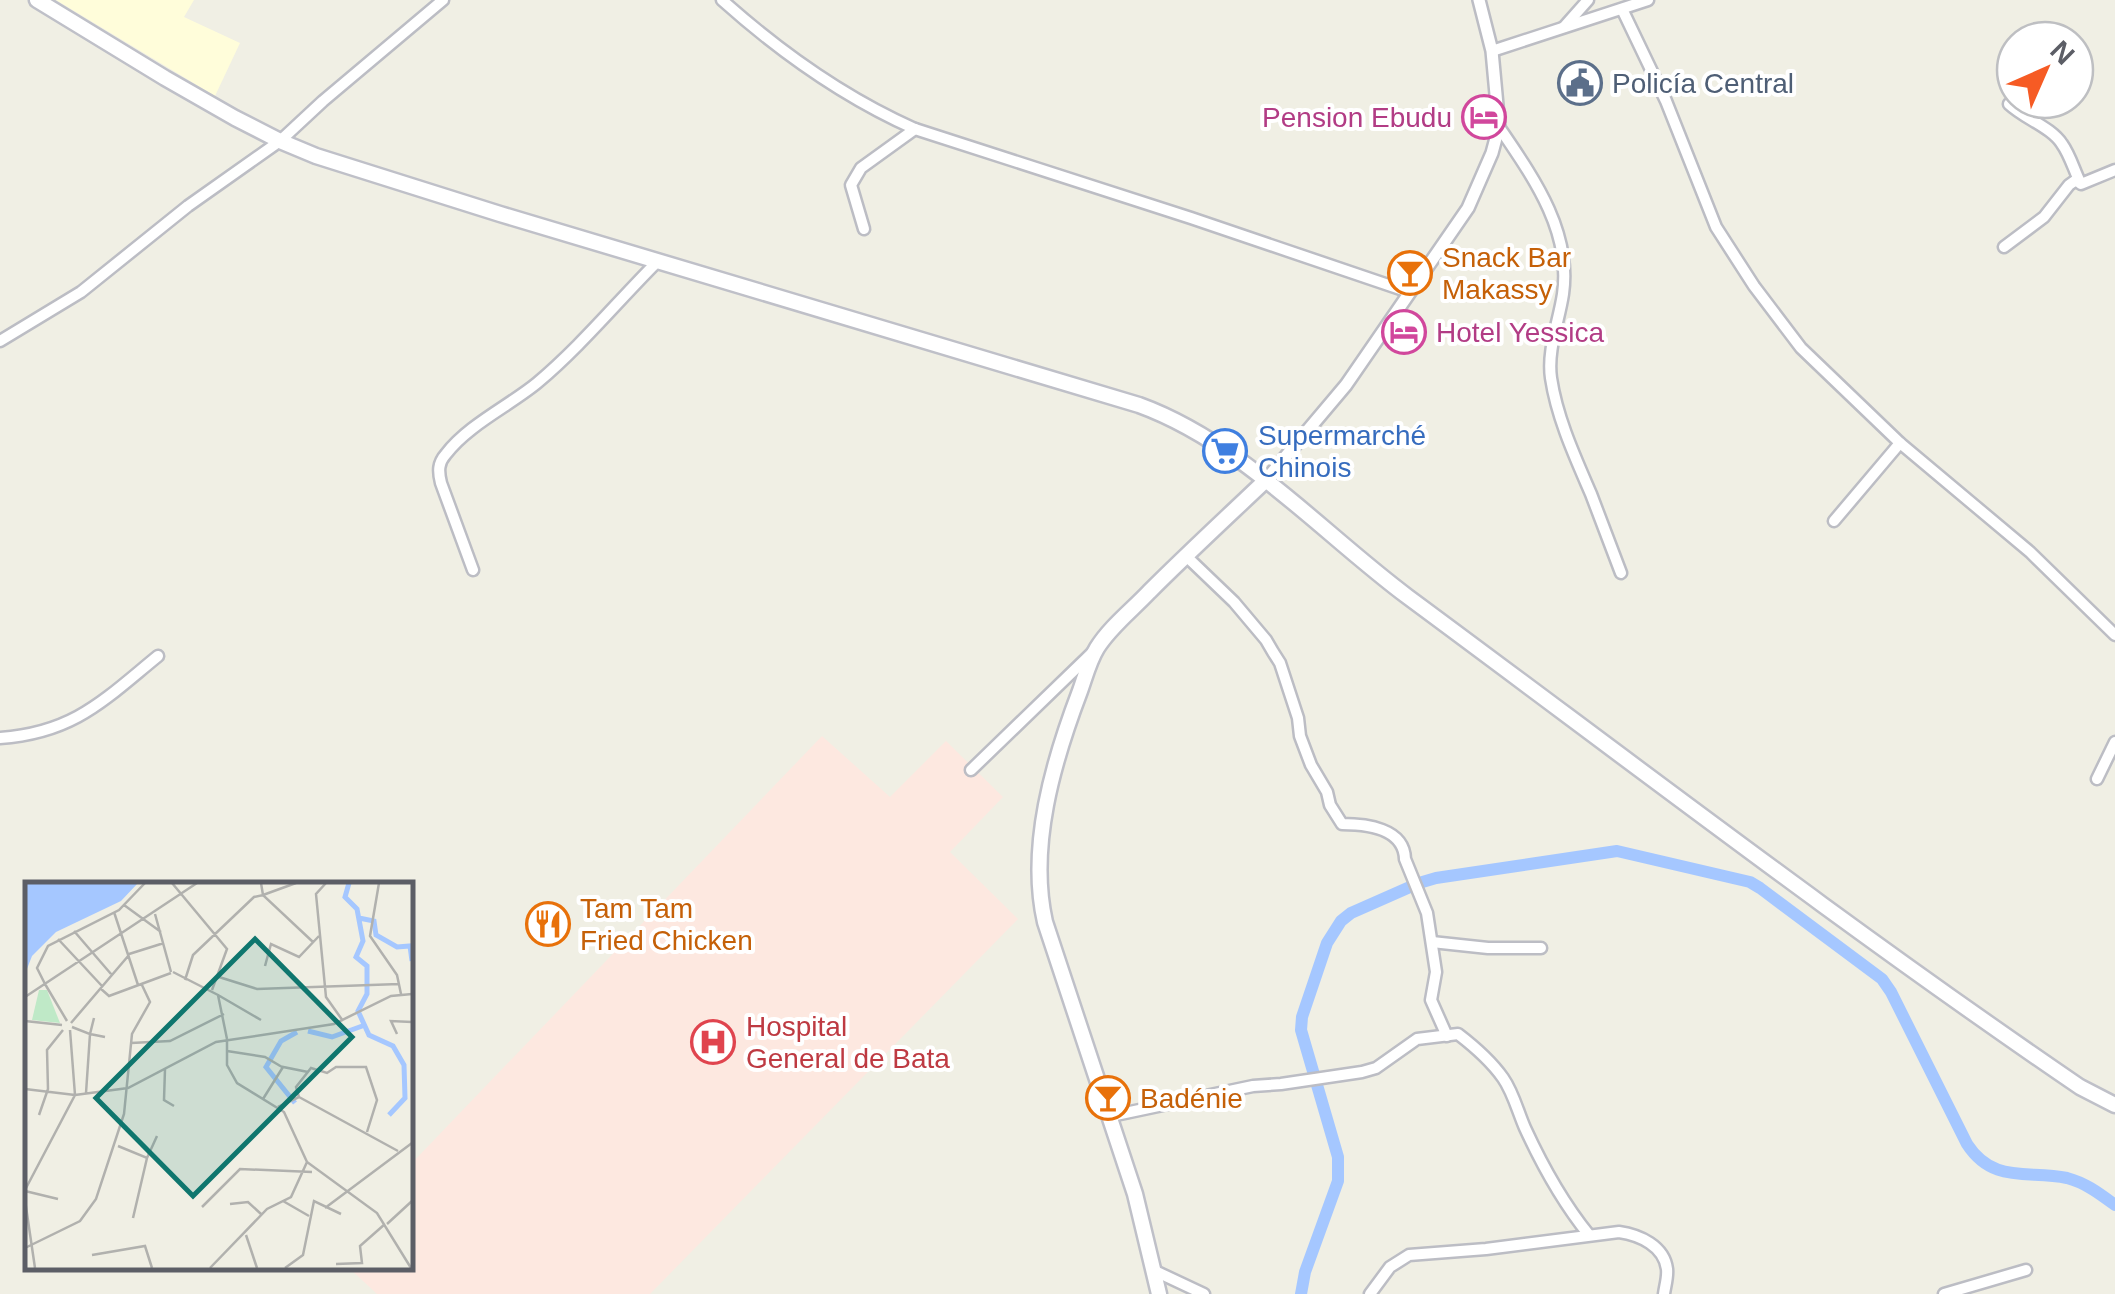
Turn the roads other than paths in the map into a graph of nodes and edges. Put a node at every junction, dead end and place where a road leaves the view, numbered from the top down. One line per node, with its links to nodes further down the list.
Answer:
1 (38, 0): 13 (main road)
2 (442, 0): 13 (street)
3 (722, 0): 12 (street)
4 (1479, 0): 9 (street)
5 (1588, 0): 8 (street)
6 (1648, 0): 7 (street)
7 (1622, 10): 8 (street); 21 (street)
8 (1563, 28): 9 (street)
9 (1492, 50): 11 (street)
10 (2030, 120): 15 (street)
11 (1498, 127): 19 (street); 26 (street)
12 (915, 129): 16 (street); 19 (street)
13 (280, 141): 18 (main road); 20 (street)
14 (2115, 170): 15 (street)
15 (2081, 184): 17 (street)
16 (864, 229)
17 (2004, 247)
18 (657, 262): 22 (main road); 25 (street)
19 (1410, 292): 22 (street)
20 (0, 341)
21 (1900, 443): 23 (street); 27 (street)
22 (1265, 481): 24 (main road); 37 (main road)
23 (1834, 521)
24 (1186, 556): 28 (main road); 34 (street)
25 (473, 570)
26 (1620, 573)
27 (2115, 636)
28 (1098, 648): 32 (street); 38 (main road)
29 (158, 656): 30 (street)
30 (0, 738)
31 (2115, 742): 33 (street)
32 (972, 770)
33 (2097, 778)
34 (1432, 942): 35 (street); 36 (street)
35 (1541, 948)
36 (1447, 1036): 38 (street); 39 (street)
37 (2115, 1106)
38 (1110, 1116): 41 (main road)
39 (1589, 1235): 44 (street); 45 (street)
40 (2026, 1270): 46 (street)
41 (1155, 1271): 42 (main road); 43 (street)
42 (1159, 1294)
43 (1204, 1294)
44 (1370, 1294)
45 (1664, 1294)
46 (1944, 1294)

